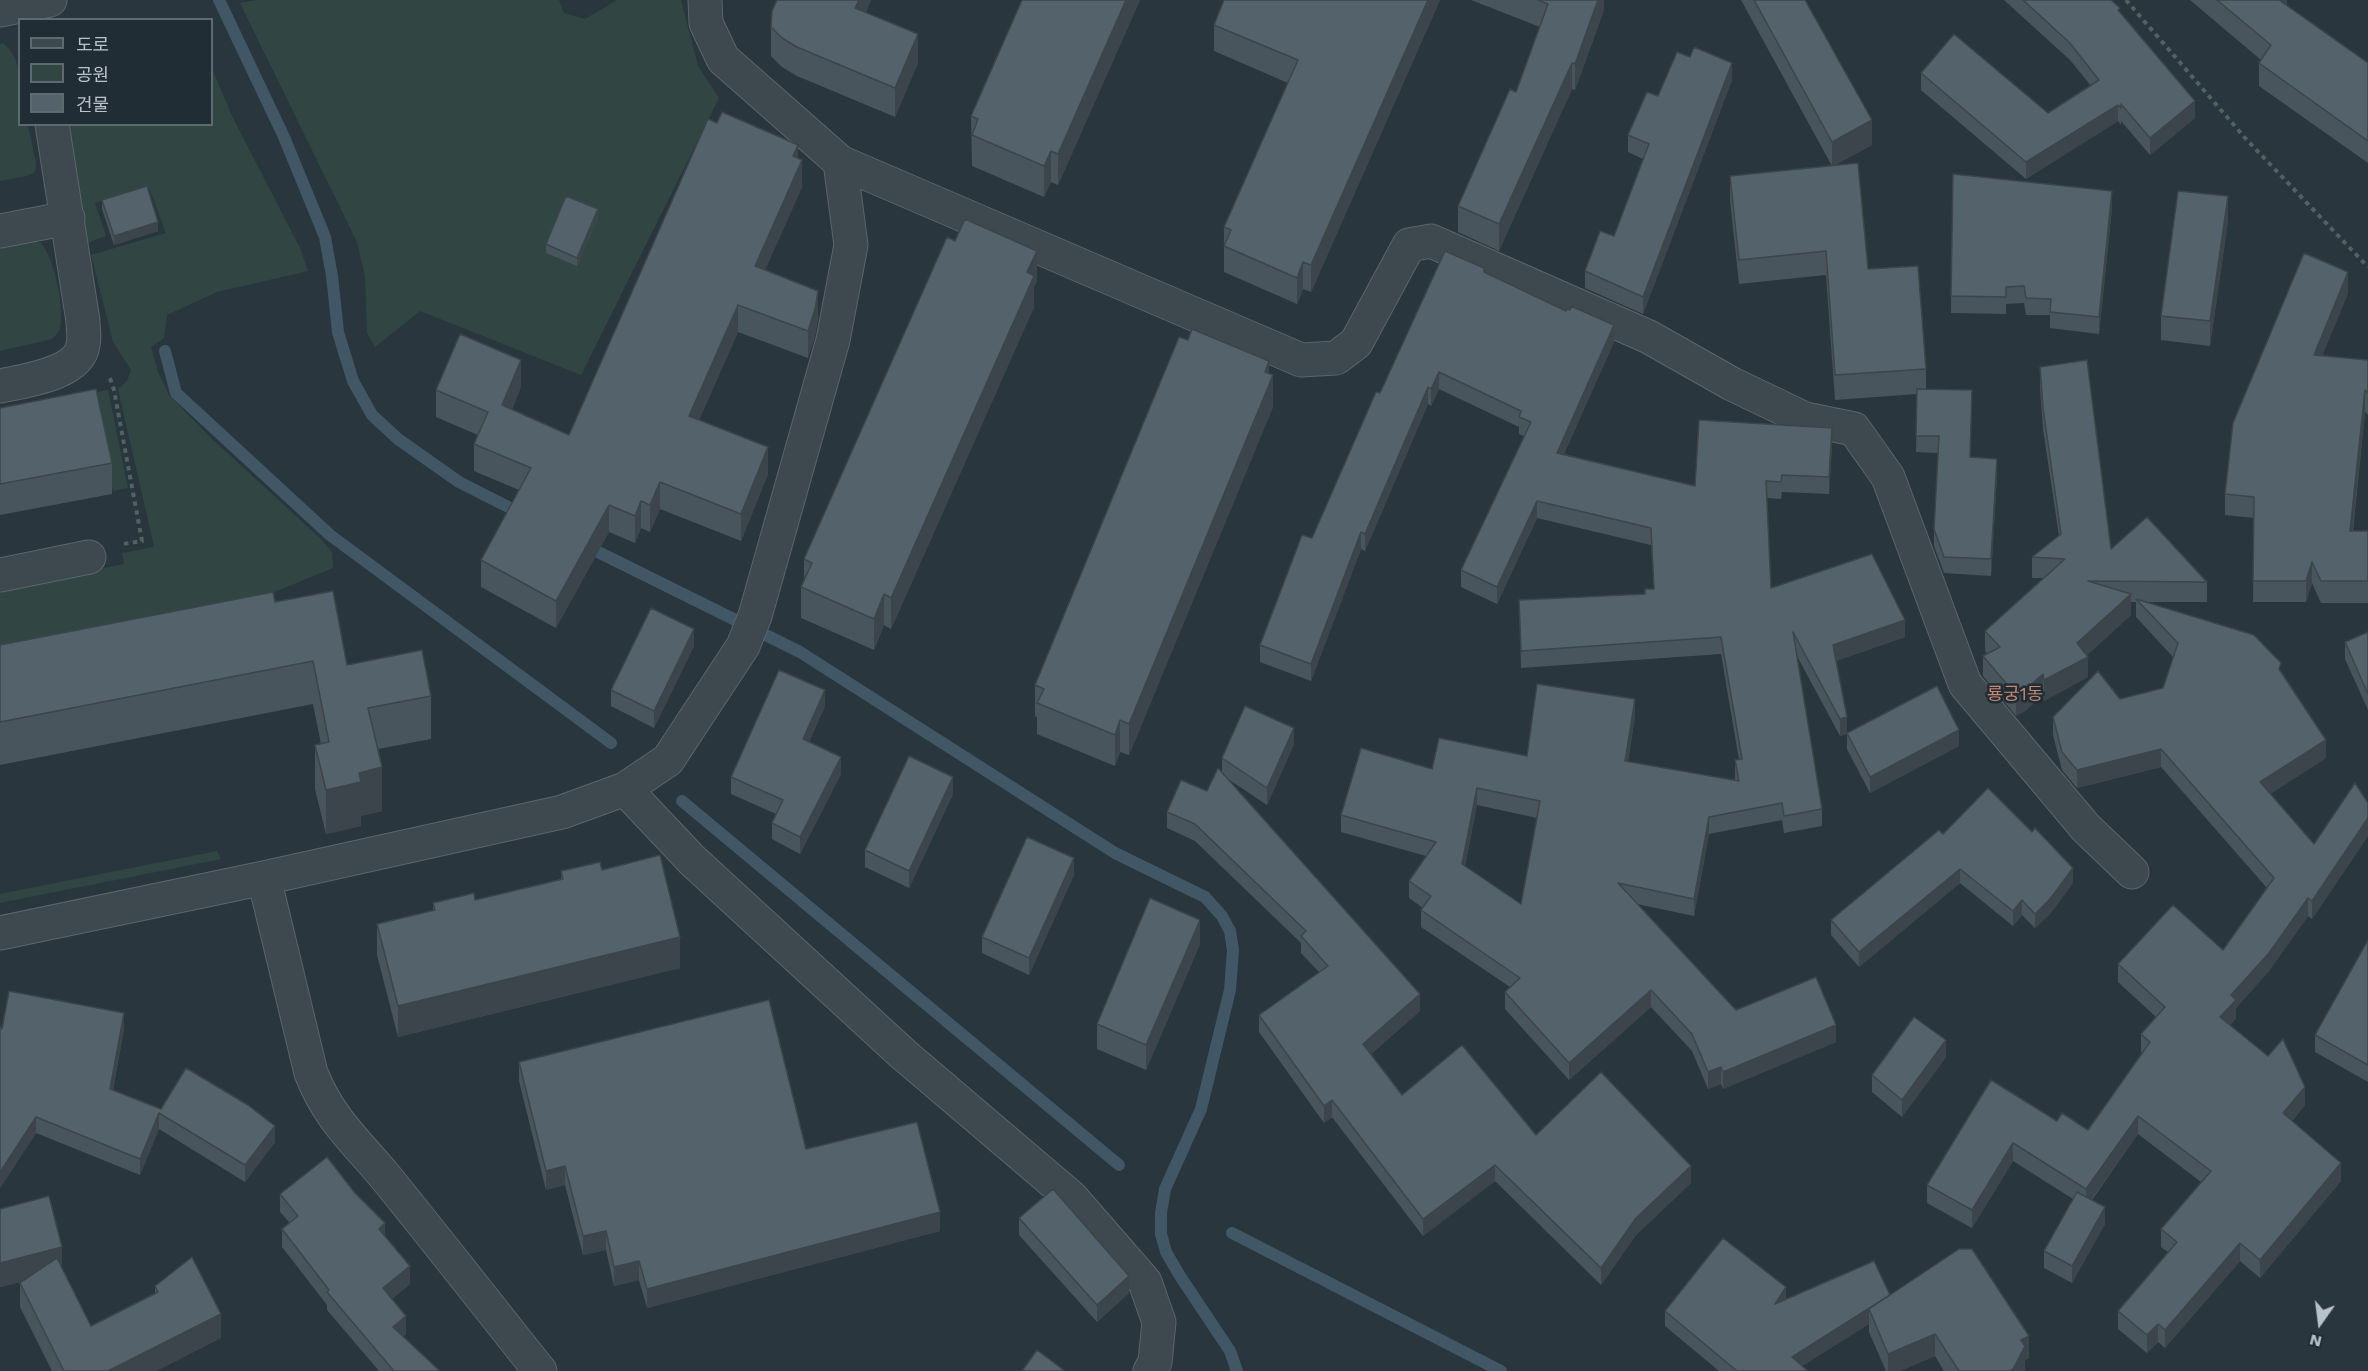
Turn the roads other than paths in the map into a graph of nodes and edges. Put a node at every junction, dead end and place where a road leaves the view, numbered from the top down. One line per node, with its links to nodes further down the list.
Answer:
1 (705, 0): 3 (street)
2 (52, 126): 4 (street)
3 (840, 162): 9 (street); 10 (street)
4 (68, 218): 5 (street); 6 (street)
5 (0, 231)
6 (0, 386)
7 (89, 557): 8 (street)
8 (0, 575)
9 (625, 789): 11 (street); 14 (street)
10 (2132, 872)
11 (264, 878): 12 (street); 13 (street)
12 (0, 933)
13 (540, 1371)
14 (1149, 1371)

